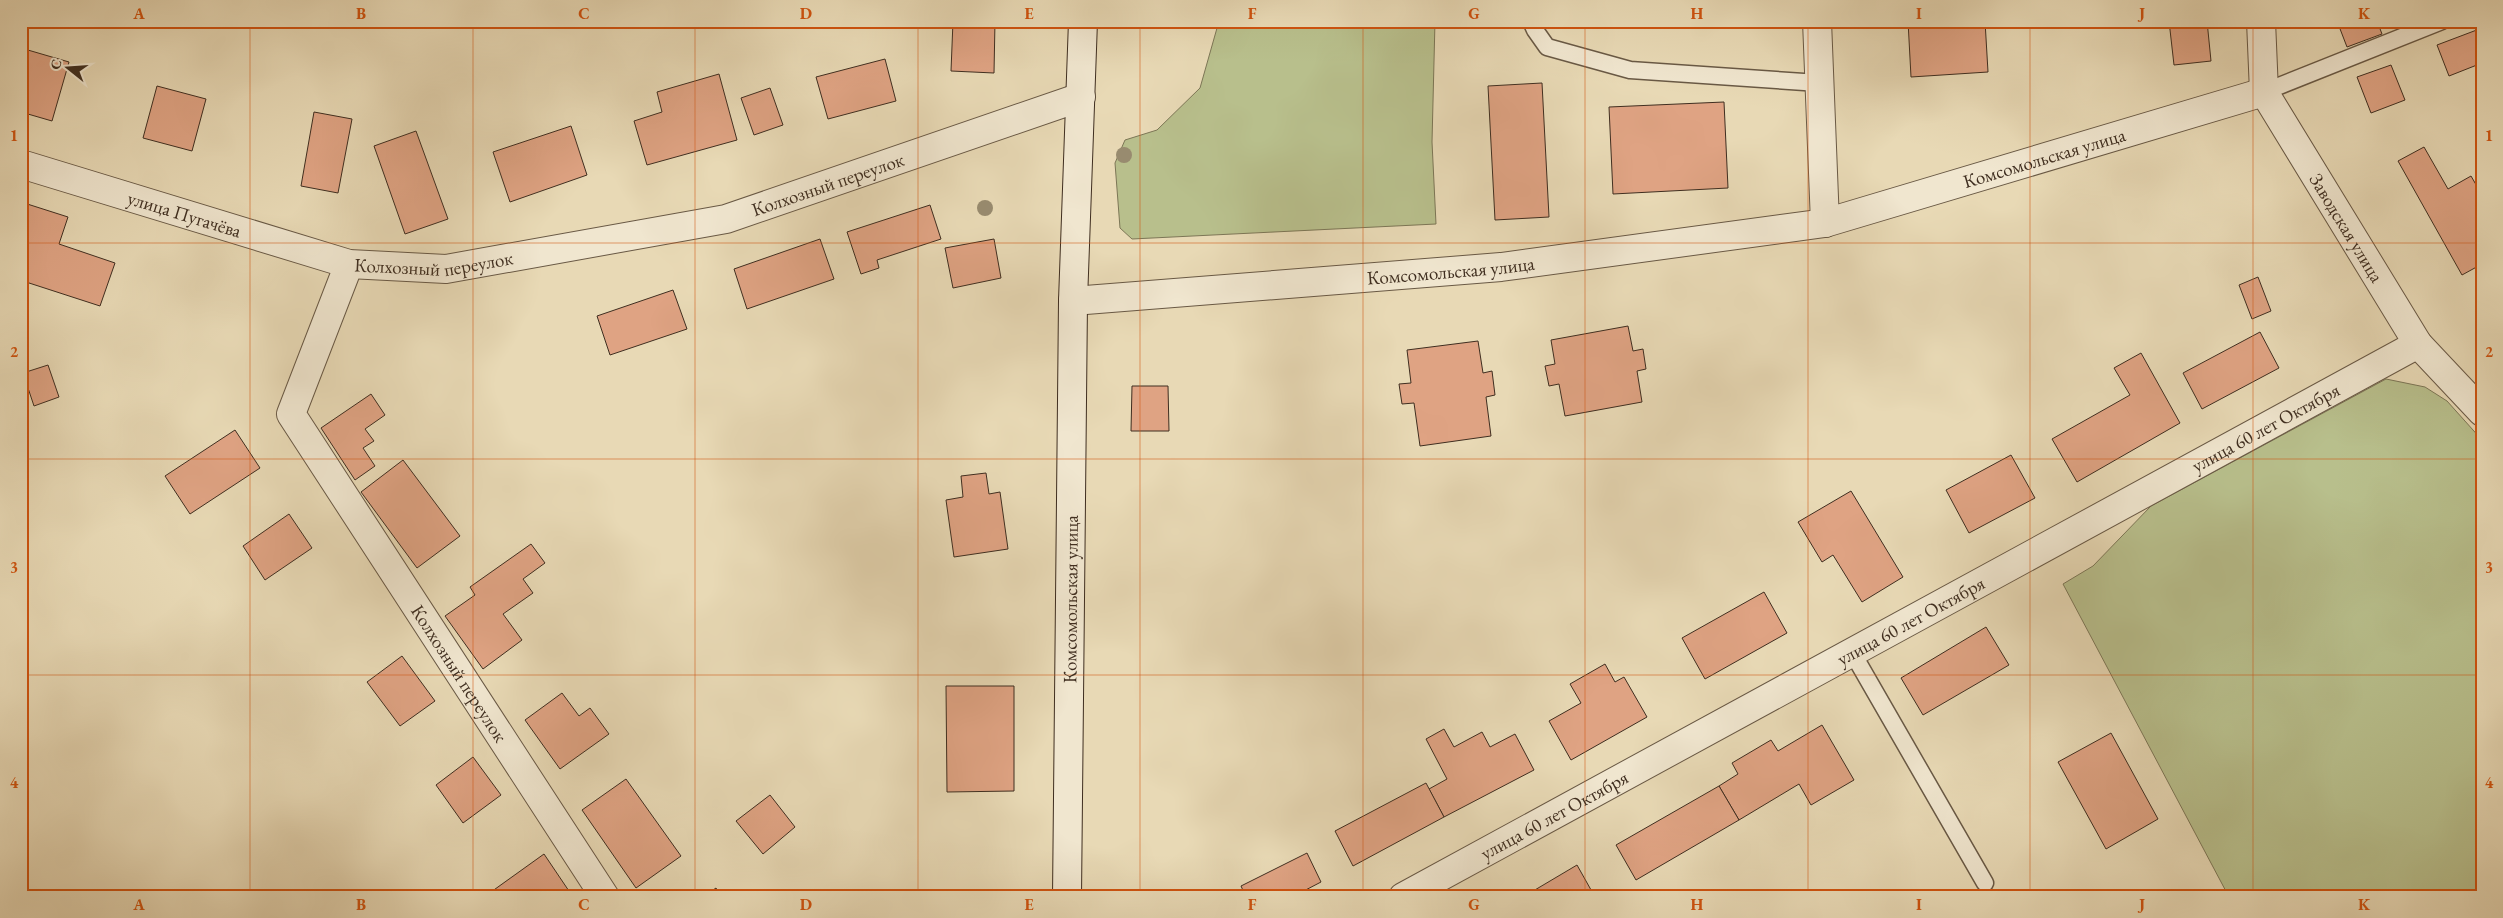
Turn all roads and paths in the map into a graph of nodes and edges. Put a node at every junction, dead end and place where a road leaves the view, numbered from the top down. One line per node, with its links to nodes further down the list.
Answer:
1 (1082, 21): 8 (street, Комсомольская улица)
2 (1531, 21): 6 (lane)
3 (1817, 21): 6 (street)
4 (2261, 21): 7 (street, Заводская улица)
5 (2442, 21): 7 (lane)
6 (1819, 83): 10 (street)
7 (2264, 92): 10 (street, Комсомольская улица); 13 (street, Заводская улица)
8 (1081, 97): 11 (street, Колхозный переулок); 12 (street, Комсомольская улица)
9 (21, 164): 11 (street, улица Пугачёва)
10 (1826, 223): 12 (street, Комсомольская улица)
11 (348, 264): 17 (street, Колхозный переулок)
12 (1074, 301): 18 (street, Комсомольская улица)
13 (2418, 344): 14 (street, Заводская улица); 15 (street, улица 60 лет Октября)
14 (2482, 412)
15 (1852, 652): 16 (lane); 19 (street, улица 60 лет Октября)
16 (1986, 883)
17 (605, 897)
18 (1067, 897)
19 (1402, 897)

